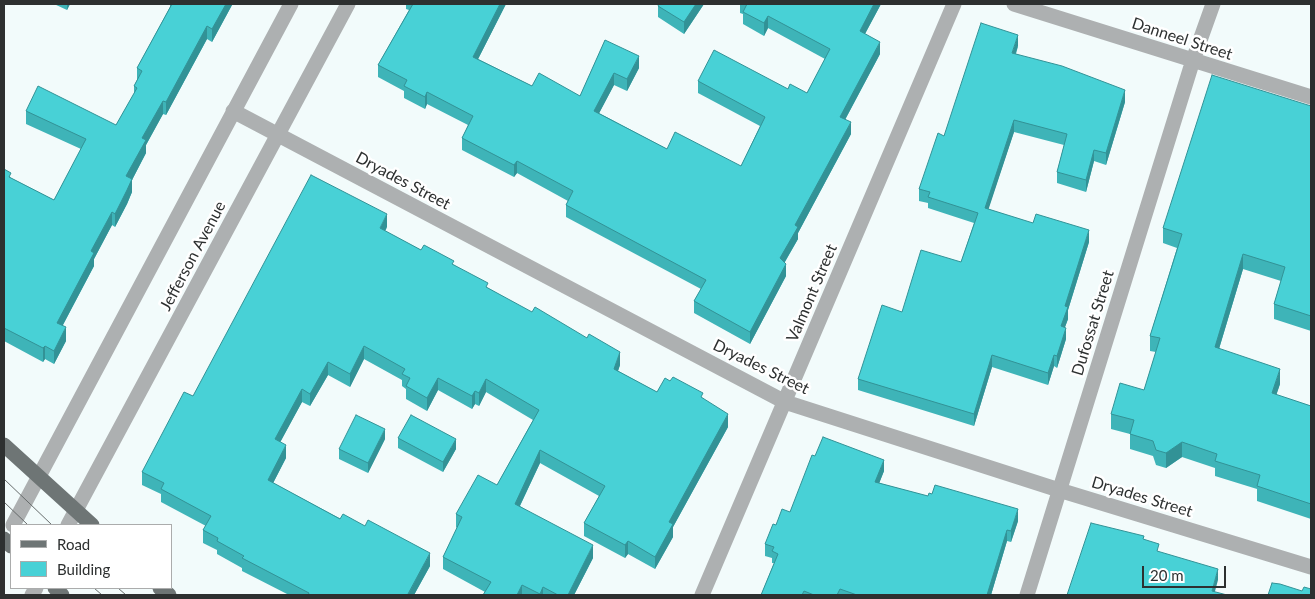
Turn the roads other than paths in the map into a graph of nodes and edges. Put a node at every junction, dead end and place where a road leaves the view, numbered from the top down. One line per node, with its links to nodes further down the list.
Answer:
1 (291, 4): 8 (street, Jefferson Avenue)
2 (348, 4): 9 (street, Jefferson Avenue)
3 (954, 4): 10 (street, Valmont Street)
4 (1014, 4): 6 (street, Danneel Street)
5 (1213, 4): 6 (street, Dufossat Street)
6 (1193, 60): 7 (street, Danneel Street); 13 (street, Dufossat Street)
7 (1311, 97)
8 (233, 111): 9 (street, Dryades Street); 12 (street, Jefferson Avenue)
9 (278, 135): 10 (street, Dryades Street); 14 (street, Jefferson Avenue)
10 (785, 402): 13 (street, Dryades Street); 19 (street, Valmont Street)
11 (4, 445): 12 (main road)
12 (39, 479): 14 (main road); 15 (street, Jefferson Avenue)
13 (1059, 490): 18 (street, Dryades Street); 20 (street, Dufossat Street)
14 (76, 510): 16 (street, Jefferson Avenue); 17 (main road)
15 (14, 524)
16 (69, 524)
17 (91, 524)
18 (1311, 567)
19 (702, 595)
20 (1027, 595)

